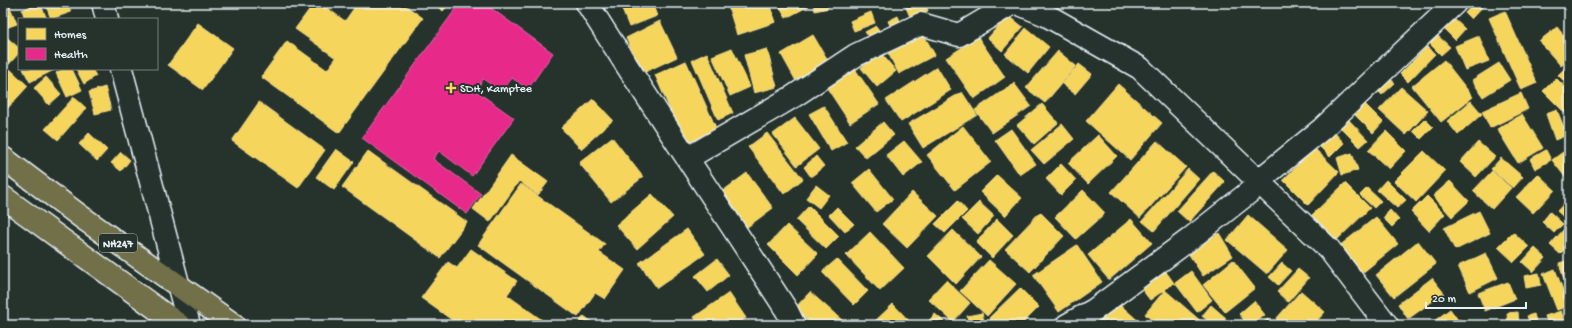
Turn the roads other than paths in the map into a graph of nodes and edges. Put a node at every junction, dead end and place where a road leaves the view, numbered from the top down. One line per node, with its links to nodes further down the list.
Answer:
1 (103, 3): 6 (street)
2 (587, 3): 9 (street)
3 (1013, 3): 9 (street)
4 (1017, 3): 10 (street)
5 (1455, 3): 10 (street)
6 (107, 18)
7 (121, 70): 12 (street)
8 (3, 158): 12 (highway, NH247)
9 (688, 158): 16 (street)
10 (1258, 181): 17 (street); 18 (street)
11 (3, 197): 13 (highway, NH247)
12 (178, 285): 14 (street); 15 (highway, NH247)
13 (179, 325)
14 (189, 325)
15 (234, 325)
16 (794, 325)
17 (1067, 325)
18 (1387, 325)

